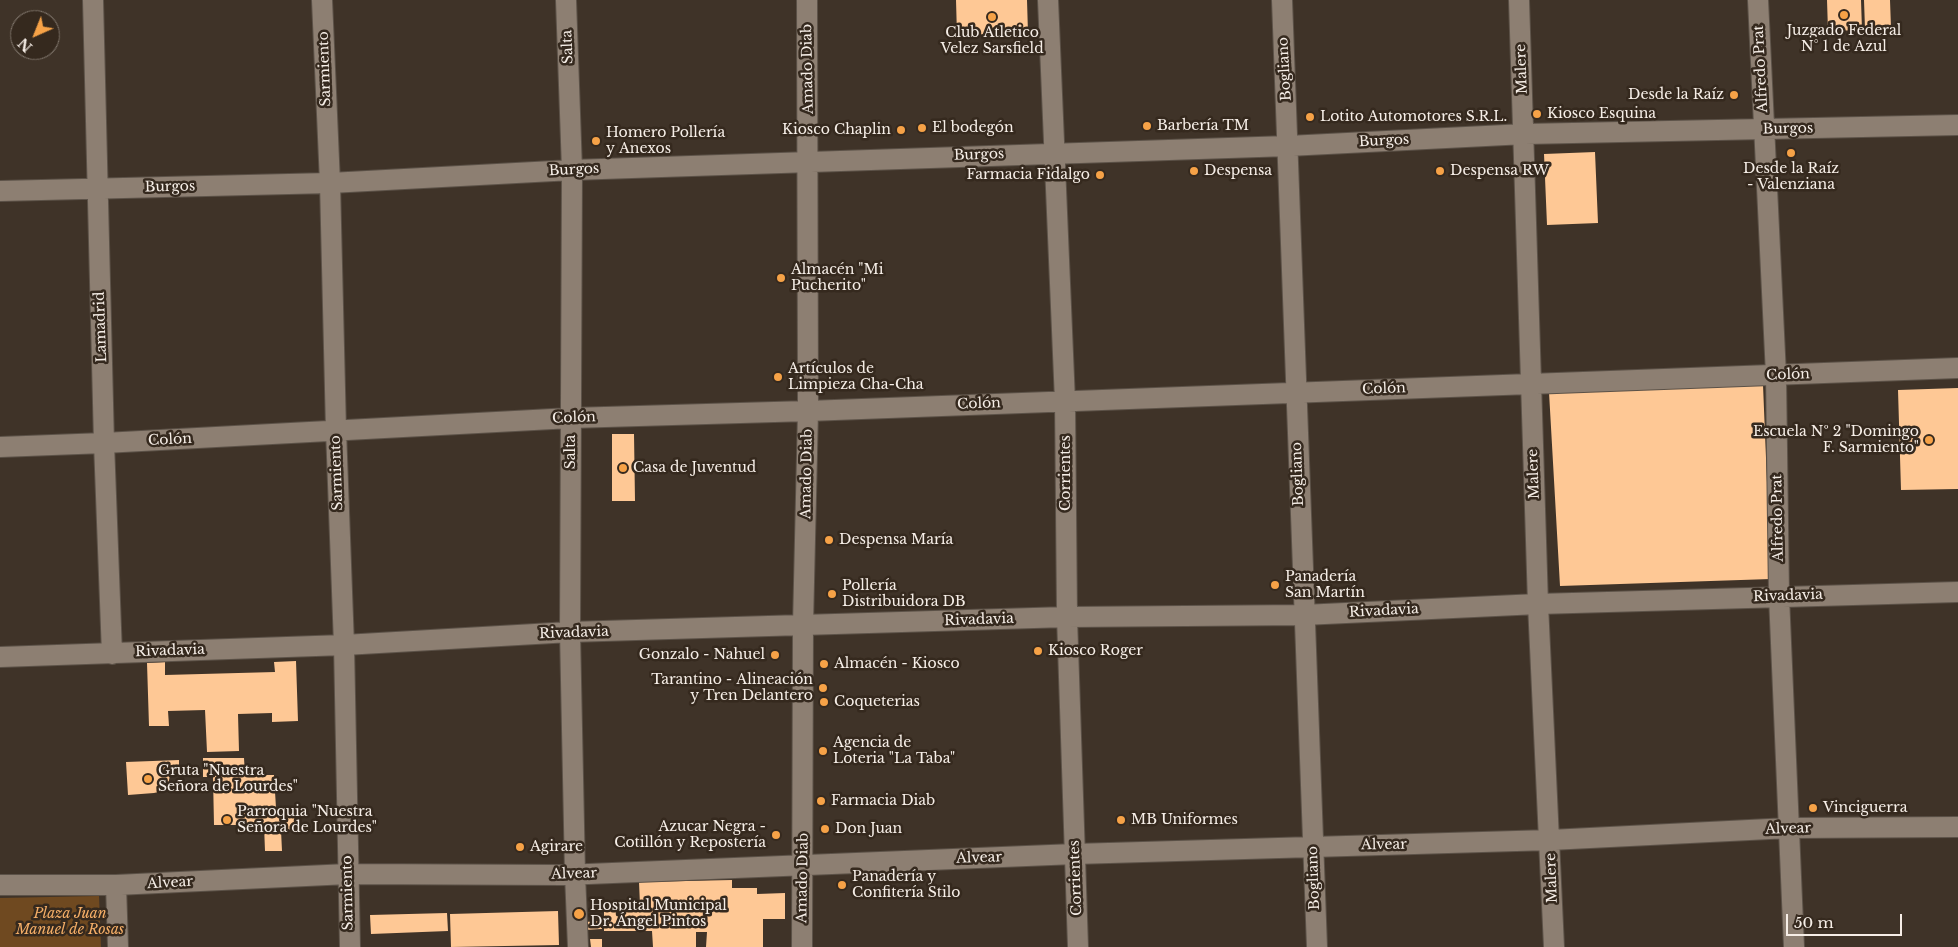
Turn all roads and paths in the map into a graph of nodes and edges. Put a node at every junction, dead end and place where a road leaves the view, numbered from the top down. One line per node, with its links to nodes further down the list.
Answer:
1 (93, 0): 17 (street, Lamadrid)
2 (322, 0): 16 (street, Sarmiento)
3 (566, 0): 15 (street, Salta)
4 (807, 0): 14 (street, Amado Diab)
5 (1048, 0): 13 (street, Corrientes)
6 (1282, 0): 12 (street, Bogliano)
7 (1519, 0): 11 (street, Malere)
8 (1758, 0): 10 (street, Alfredo Prat)
9 (1958, 125): 10 (street, Burgos)
10 (1764, 129): 11 (street, Burgos); 20 (street, Alfredo Prat)
11 (1525, 134): 12 (street, Burgos); 21 (street, Malere)
12 (1288, 146): 13 (street, Burgos); 22 (street, Bogliano)
13 (1054, 153): 14 (street, Burgos); 23 (street, Corrientes)
14 (809, 161): 15 (street, Burgos); 24 (street, Amado Diab)
15 (572, 170): 16 (street, Burgos); 25 (street, Salta)
16 (330, 183): 17 (street, Burgos); 26 (street, Sarmiento)
17 (97, 188): 18 (street, Burgos); 27 (street, Lamadrid)
18 (0, 191)
19 (1958, 368): 20 (street, Colón)
20 (1776, 375): 21 (street, Colón); 30 (street, Alfredo Prat)
21 (1531, 384): 22 (street, Colón); 31 (street, Malere)
22 (1295, 392): 23 (street, Colón); 32 (street, Bogliano)
23 (1065, 401): 24 (street, Colón); 33 (street, Corrientes)
24 (808, 411): 25 (street, Colón); 34 (street, Amado Diab)
25 (571, 418): 26 (street, Colón); 35 (street, Salta)
26 (336, 430): 27 (street, Colón); 36 (street, Sarmiento)
27 (104, 443): 28 (street, Colón); 37 (street, Lamadrid)
28 (0, 447)
29 (1958, 592): 30 (street, Rivadavia)
30 (1779, 596): 31 (street, Rivadavia); 40 (street, Alfredo Prat)
31 (1538, 604): 32 (street, Rivadavia); 41 (street, Malere)
32 (1303, 615): 33 (street, Rivadavia); 42 (street, Bogliano)
33 (1067, 617): 34 (street, Rivadavia); 43 (street, Corrientes)
34 (803, 625): 35 (street, Rivadavia); 44 (street, Amado Diab)
35 (570, 632): 36 (street, Rivadavia); 46 (street, Salta)
36 (344, 645): 37 (street, Rivadavia); 45 (street, Sarmiento)
37 (112, 654): 38 (street, Rivadavia)
38 (0, 657)
39 (1958, 827): 40 (street, Alvear)
40 (1789, 828): 41 (street, Alvear); 56 (street, Alfredo Prat)
41 (1550, 840): 42 (street, Alvear); 55 (street, Malere)
42 (1312, 846): 43 (street, Alvear); 54 (street, Bogliano)
43 (1075, 854): 44 (street, Alvear); 53 (street, Corrientes)
44 (804, 864): 46 (street, Alvear); 52 (street, Amado Diab)
45 (348, 874): 46 (street, Alvear); 48 (street, Alvear); 50 (street, Sarmiento)
46 (575, 874): 51 (street, Salta)
47 (0, 885): 48 (street, Alvear)
48 (116, 885): 49 (street)
49 (118, 947)
50 (350, 947)
51 (578, 947)
52 (802, 947)
53 (1078, 947)
54 (1317, 947)
55 (1554, 947)
56 (1794, 947)

